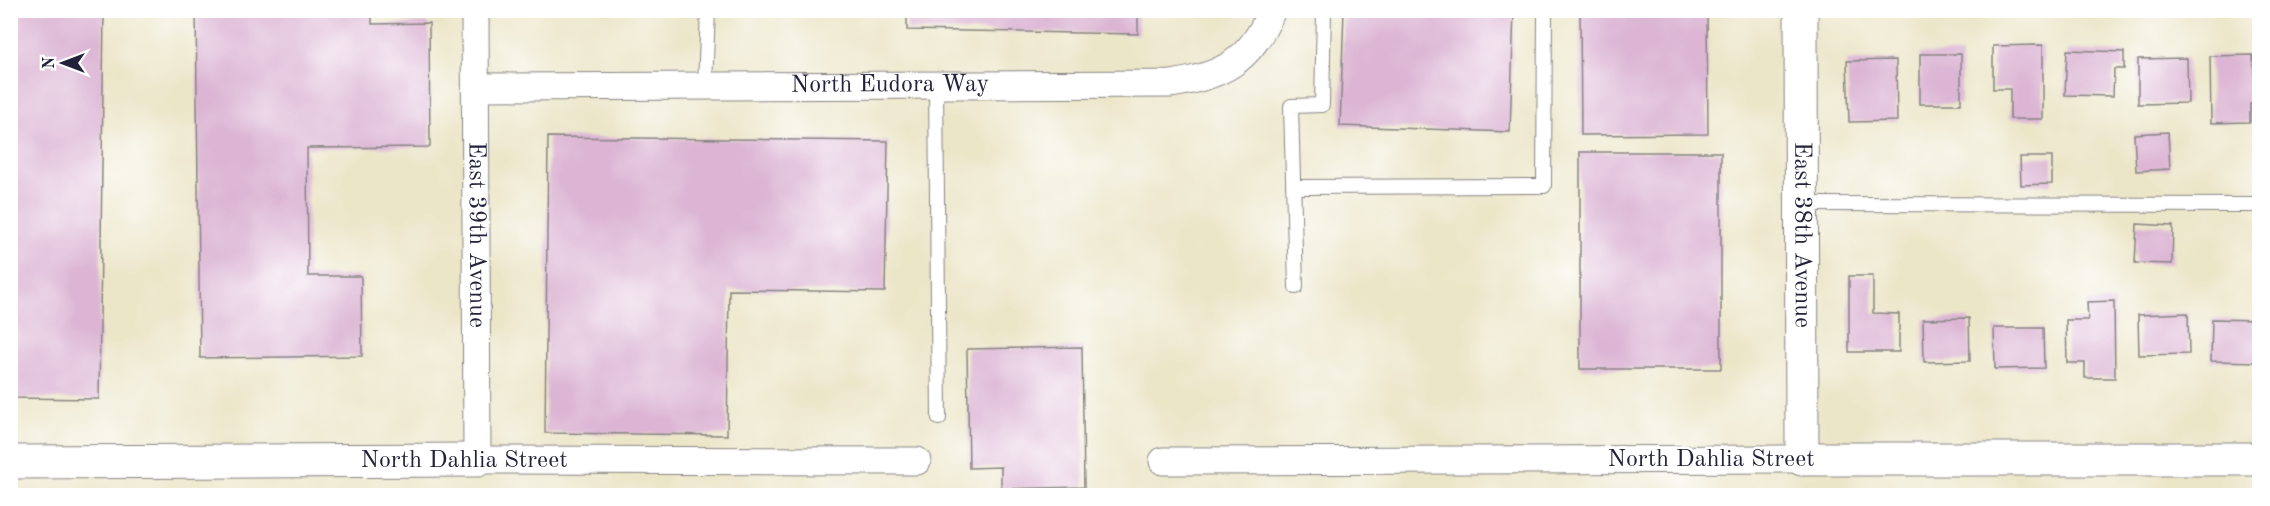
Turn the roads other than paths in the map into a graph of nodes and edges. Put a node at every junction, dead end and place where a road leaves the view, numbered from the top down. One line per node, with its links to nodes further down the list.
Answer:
1 (475, 10): 9 (street, East 39th Avenue)
2 (708, 10): 8 (lane)
3 (1272, 10): 7 (street, North Eudora Way)
4 (1324, 10): 10 (lane)
5 (1545, 10): 10 (lane)
6 (1801, 10): 11 (street, East 38th Avenue)
7 (936, 85): 8 (street, North Eudora Way); 14 (lane)
8 (705, 86): 9 (street, North Eudora Way)
9 (476, 87): 17 (street, East 39th Avenue)
10 (1293, 186): 13 (lane)
11 (1802, 204): 12 (lane); 15 (street, East 38th Avenue)
12 (2259, 205)
13 (1296, 287)
14 (939, 418)
15 (1802, 459): 16 (street, North Dahlia Street); 19 (street, North Dahlia Street)
16 (2259, 459)
17 (477, 460): 18 (street, North Dahlia Street); 20 (street, North Dahlia Street)
18 (916, 461)
19 (1163, 461)
20 (10, 462)

